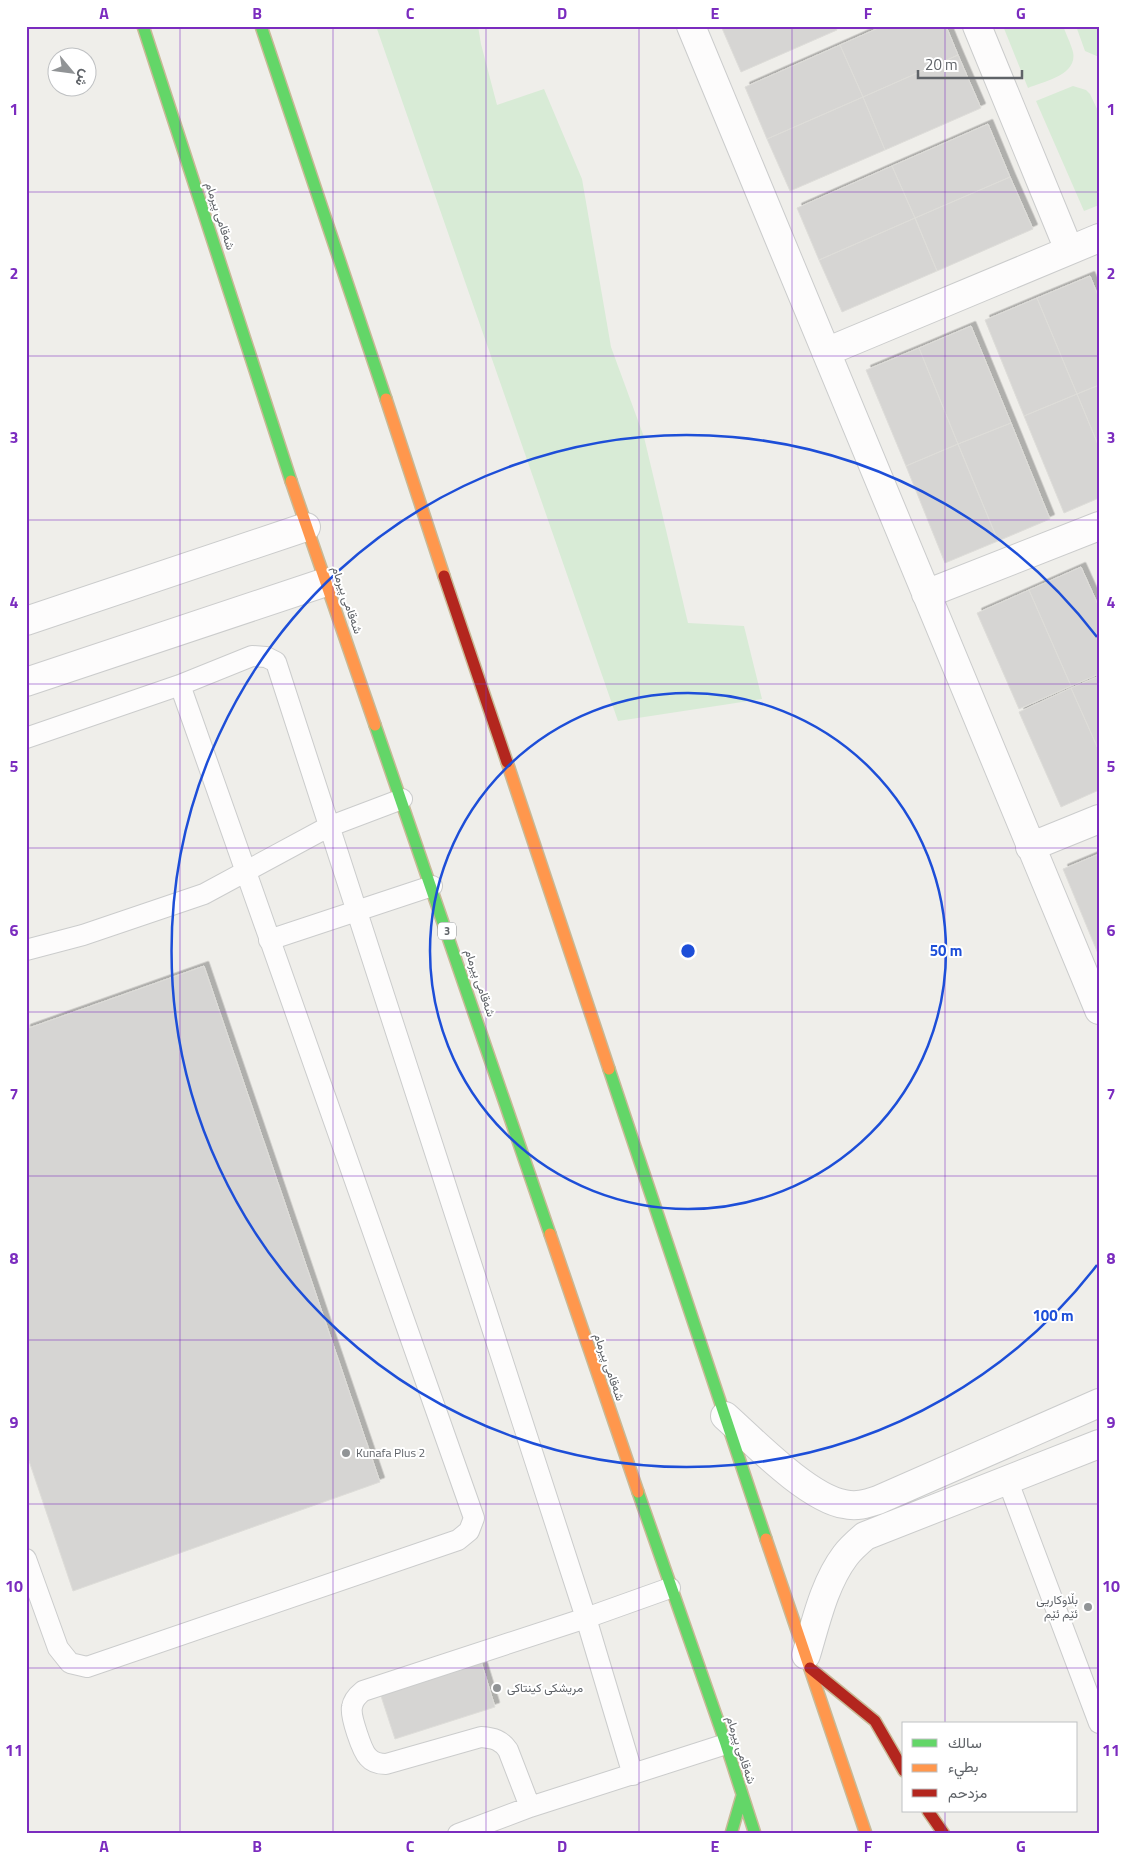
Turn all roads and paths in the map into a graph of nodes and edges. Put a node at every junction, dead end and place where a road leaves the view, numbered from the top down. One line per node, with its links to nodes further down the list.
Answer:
1 (143, 26): 9 (highway, شەقامی پیرمام / 3)
2 (261, 26): 27 (highway)
3 (691, 26): 7 (street)
4 (977, 26): 6 (street)
5 (1099, 238): 6 (street)
6 (1069, 250): 7 (street)
7 (826, 352): 11 (street)
8 (1099, 526): 11 (street)
9 (306, 527): 10 (highway, شەقامی پیرمام / 3); 12 (street)
10 (326, 582): 13 (street); 16 (highway, شەقامی پیرمام / 3)
11 (926, 594): 19 (street)
12 (26, 621)
13 (26, 682)
14 (180, 685): 15 (lane); 18 (lane); 20 (lane)
15 (26, 738)
16 (402, 799): 18 (lane); 21 (highway, شەقامی پیرمام / 3)
17 (1099, 819): 19 (street)
18 (328, 827): 20 (lane); 22 (lane)
19 (1030, 847): 25 (street)
20 (245, 872): 23 (lane); 24 (lane)
21 (432, 886): 22 (lane); 31 (highway, شەقامی پیرمام / 3)
22 (356, 911): 23 (lane); 32 (lane)
23 (269, 940): 30 (lane)
24 (26, 950)
25 (1099, 1010)
26 (1099, 1403): 27 (street)
27 (725, 1416): 33 (highway)
28 (1099, 1444): 29 (street)
29 (1007, 1480): 33 (street); 34 (lane)
30 (26, 1559)
31 (670, 1588): 32 (lane); 35 (highway, شەقامی پیرمام / 3)
32 (586, 1618): 37 (lane); 39 (lane)
33 (808, 1661): 36 (highway); 44 (highway)
34 (1099, 1723)
35 (726, 1744): 37 (lane); 38 (highway, شەقامی پیرمام / 3)
36 (902, 1767)
37 (633, 1774): 39 (lane)
38 (742, 1796): 42 (highway); 43 (highway, شەقامی پیرمام / 3)
39 (530, 1807): 41 (lane)
40 (929, 1812): 45 (highway)
41 (458, 1834)
42 (731, 1834)
43 (755, 1834)
44 (866, 1834)
45 (944, 1834)

